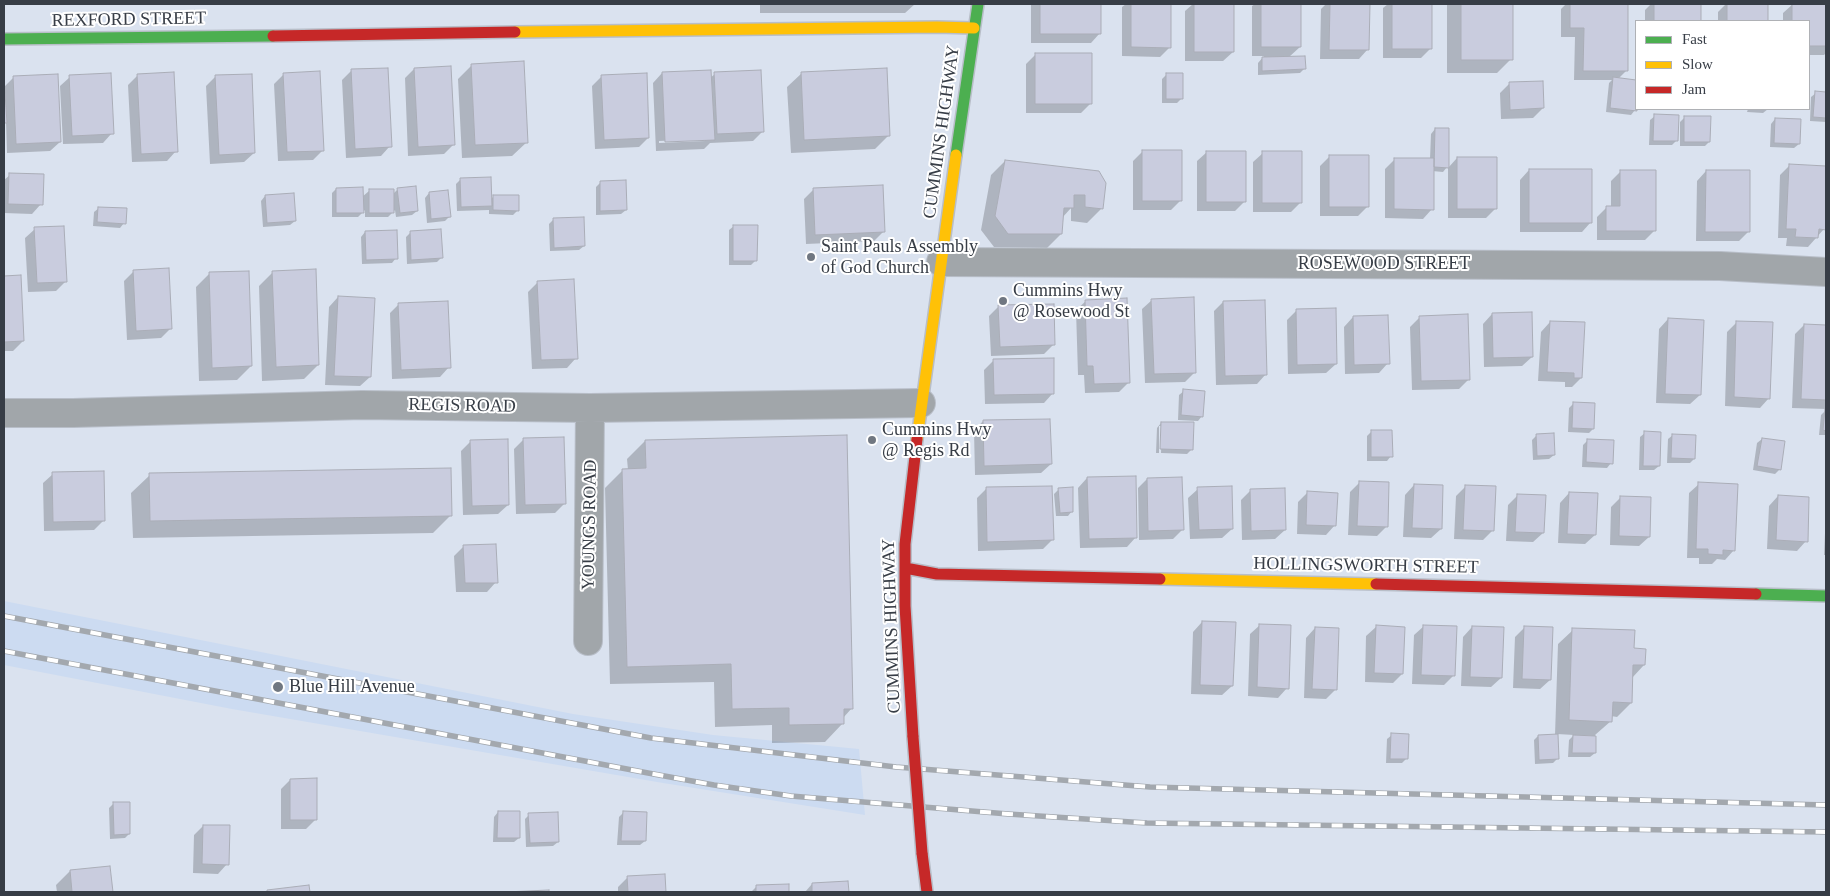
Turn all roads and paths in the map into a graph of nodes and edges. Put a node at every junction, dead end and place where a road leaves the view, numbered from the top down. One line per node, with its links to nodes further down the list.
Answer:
1 (978, 4): 2 (street, CUMMINS HIGHWAY)
2 (974, 28): 3 (street, REXFORD STREET); 4 (street, CUMMINS HIGHWAY)
3 (4, 39)
4 (941, 262): 5 (street, ROSEWOOD STREET); 6 (street, CUMMINS HIGHWAY)
5 (1826, 272)
6 (921, 403): 7 (street, REGIS ROAD); 9 (street, CUMMINS HIGHWAY)
7 (590, 408): 8 (street, REGIS ROAD); 11 (street, YOUNGS ROAD)
8 (4, 413)
9 (905, 568): 10 (street, HOLLINGSWORTH STREET); 12 (street, CUMMINS HIGHWAY, bridge)
10 (1826, 596)
11 (588, 642)
12 (927, 892)

